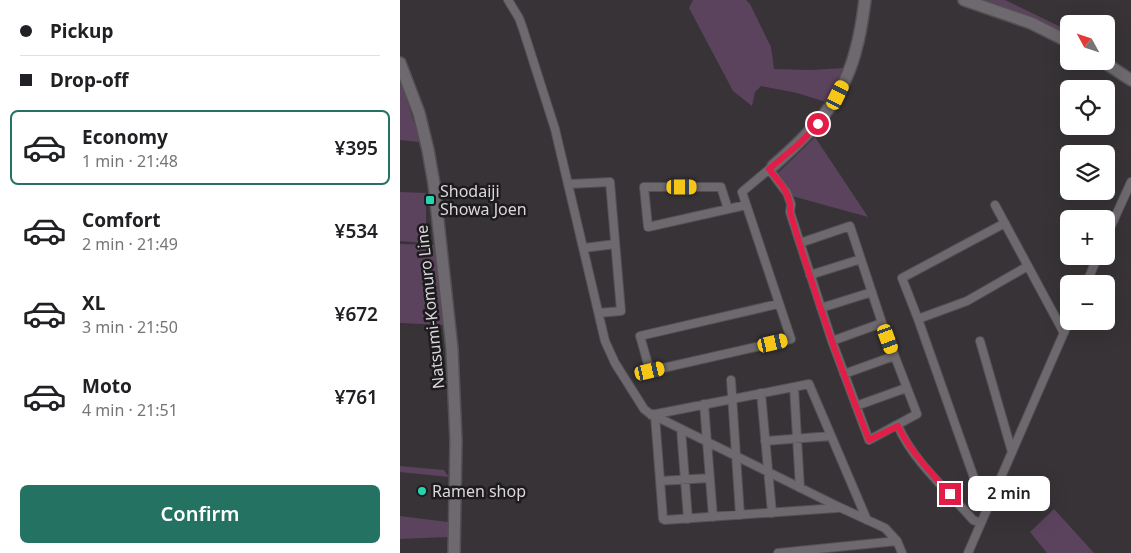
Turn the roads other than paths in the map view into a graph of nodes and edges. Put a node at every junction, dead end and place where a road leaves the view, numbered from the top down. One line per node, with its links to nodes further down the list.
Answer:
1 (508, 0): 10 (street)
2 (865, 0): 8 (main road)
3 (964, 0): 4 (main road)
4 (1060, 38)
5 (400, 63): 64 (main road, Natsumi-Komuro Line)
6 (1115, 70): 7 (main road)
7 (1131, 80)
8 (771, 168): 11 (street); 17 (street)
9 (1131, 182): 14 (street)
10 (569, 184): 16 (street); 18 (street)
11 (746, 205): 13 (street); 23 (street)
12 (996, 205): 15 (street)
13 (728, 209): 13 (street)
14 (1115, 217)
15 (1005, 223): 20 (street); 26 (street)
16 (615, 244): 18 (street); 25 (street)
17 (800, 244): 19 (street); 21 (street)
18 (584, 248): 25 (street)
19 (861, 259): 21 (street); 22 (street)
20 (1028, 266): 26 (street); 29 (street)
21 (810, 275): 24 (street)
22 (872, 292): 24 (street); 27 (street)
23 (778, 304): 23 (street)
24 (821, 308): 30 (street)
25 (599, 313): 41 (street)
26 (918, 320): 55 (street)
27 (882, 323): 30 (street); 32 (street)
28 (1065, 330): 29 (street)
29 (1064, 333): 48 (street)
30 (832, 341): 33 (street)
31 (980, 341): 48 (street)
32 (894, 356): 33 (street); 36 (street)
33 (844, 374): 40 (street)
34 (731, 380): 38 (street)
35 (794, 387): 37 (street); 44 (street); 45 (street)
36 (906, 388): 40 (street); 42 (street)
37 (762, 393): 38 (street); 46 (street)
38 (732, 399): 39 (street); 49 (street)
39 (704, 404): 41 (street); 47 (street)
40 (856, 406): 42 (street)
41 (653, 415): 43 (street); 53 (street)
42 (898, 426): 62 (street)
43 (681, 429): 47 (street); 52 (street)
44 (831, 436): 45 (street); 61 (street)
45 (797, 439): 46 (street); 54 (street)
46 (765, 441): 50 (street)
47 (708, 442): 49 (street); 51 (street)
48 (1012, 452): 55 (street)
49 (737, 457): 50 (street); 58 (street)
50 (768, 472): 54 (street); 57 (street)
51 (710, 478): 52 (street); 59 (street)
52 (685, 480): 53 (street); 60 (street)
53 (660, 481): 60 (street)
54 (800, 488): 56 (street)
55 (991, 500): 62 (street)
56 (839, 507): 57 (street); 61 (street)
57 (772, 513): 58 (street)
58 (740, 515): 59 (street)
59 (713, 517): 60 (street)
60 (688, 518)
61 (867, 520): 63 (street)
62 (981, 523): 67 (street)
63 (897, 541): 65 (street); 66 (street)
64 (454, 553)
65 (778, 553)
66 (902, 553)
67 (968, 553)

